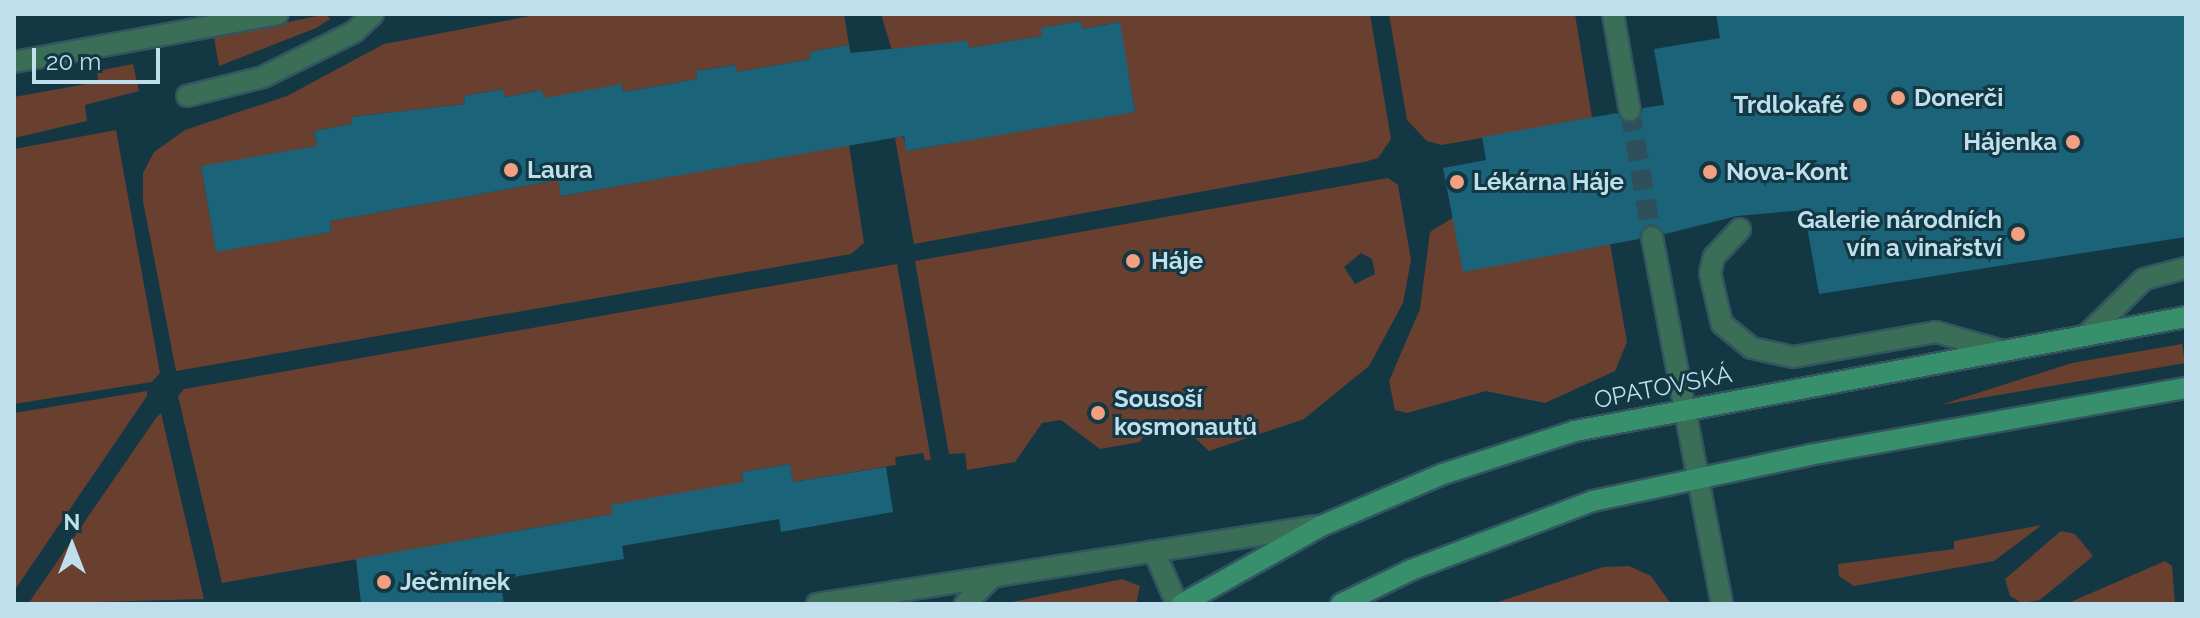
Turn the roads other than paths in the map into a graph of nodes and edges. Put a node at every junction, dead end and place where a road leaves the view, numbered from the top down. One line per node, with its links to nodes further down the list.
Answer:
1 (278, 14): 4 (street)
2 (373, 14): 5 (street)
3 (1613, 14): 6 (street)
4 (14, 62)
5 (187, 96)
6 (1630, 111)
7 (1740, 229): 12 (street)
8 (1652, 237): 14 (street)
9 (2186, 268): 11 (street)
10 (2186, 317): 11 (main road, OPATOVSKÁ)
11 (2088, 334): 12 (main road, OPATOVSKÁ)
12 (1999, 350): 14 (main road, OPATOVSKÁ)
13 (2186, 388): 15 (main road)
14 (1686, 409): 15 (street); 16 (main road, OPATOVSKÁ)
15 (1700, 477): 22 (main road); 23 (street)
16 (1321, 526): 17 (street); 21 (main road, OPATOVSKÁ)
17 (1154, 551): 18 (street); 21 (street)
18 (991, 578): 19 (street); 20 (street)
19 (817, 604)
20 (965, 604)
21 (1179, 604)
22 (1341, 604)
23 (1722, 604)

